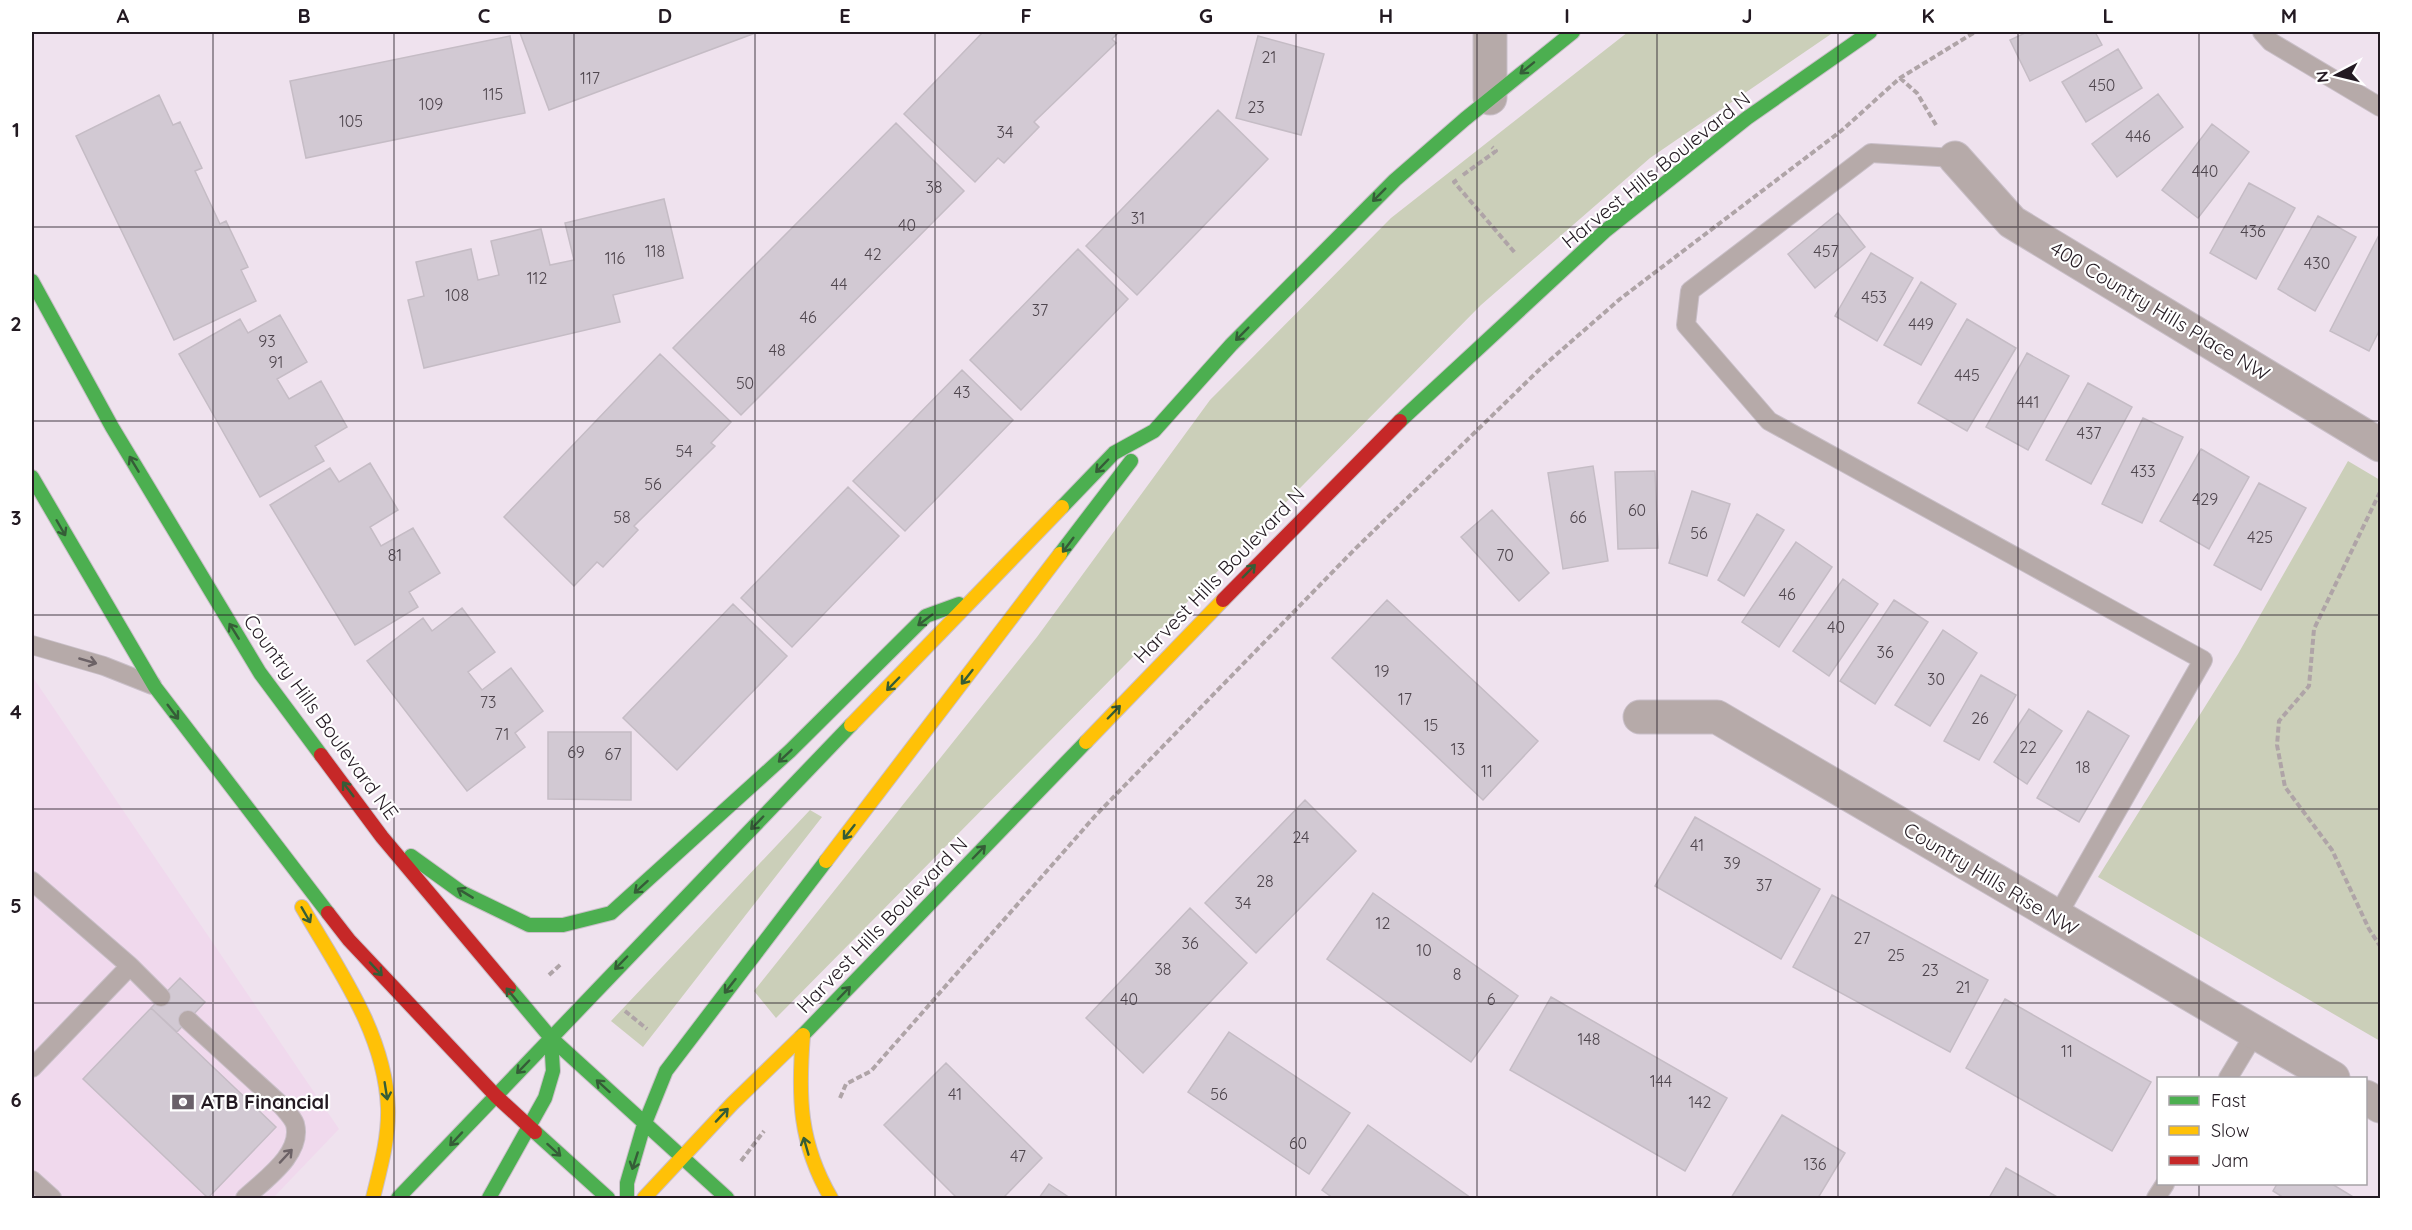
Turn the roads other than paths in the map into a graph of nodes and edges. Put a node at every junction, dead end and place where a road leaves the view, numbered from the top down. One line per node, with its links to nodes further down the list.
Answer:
1 (1490, 32): 5 (street)
2 (1573, 32): 5 (main road, one-way to 5)
3 (1870, 32): 24 (main road, Harvest Hills Boulevard N, one-way to 3)
4 (2262, 32): 6 (lane)
5 (1490, 98): 9 (main road, one-way to 9)
6 (2380, 107)
7 (1955, 158): 10 (street, 400 Country Hills Place NW); 19 (lane)
8 (32, 281): 17 (main road, Country Hills Boulevard NE, one-way to 8)
9 (1154, 431): 12 (main road, one-way to 12); 32 (main road, one-way to 32)
10 (2380, 445)
11 (32, 477): 14 (main road, one-way to 14)
12 (978, 597): 17 (main road, one-way to 17); 25 (main road, one-way to 25)
13 (32, 645): 14 (lane, one-way to 14)
14 (155, 687): 16 (main road, one-way to 16)
15 (1640, 717): 19 (street, Country Hills Rise NW)
16 (246, 809): 29 (main road, one-way to 29); 39 (main road, one-way to 39)
17 (382, 837): 25 (main road, Country Hills Boulevard NE, one-way to 17)
18 (32, 881): 20 (lane)
19 (2056, 918): 23 (street, Country Hills Rise NW)
20 (130, 966): 21 (lane); 26 (lane)
21 (161, 997)
22 (188, 1020): 38 (lane, one-way to 22)
23 (2255, 1033): 27 (lane); 28 (street, Country Hills Rise NW)
24 (803, 1035): 34 (main road, Harvest Hills Boulevard N, one-way to 24); 46 (main road, one-way to 24)
25 (551, 1038): 29 (main road, one-way to 29); 32 (main road, Country Hills Boulevard NE, one-way to 25); 33 (main road)
26 (32, 1068)
27 (2229, 1077)
28 (2331, 1077)
29 (495, 1096): 33 (main road); 40 (main road, one-way to 40)
30 (2367, 1098): 31 (street)
31 (2380, 1106)
32 (646, 1125): 34 (main road, Country Hills Boulevard NE); 43 (main road, one-way to 43)
33 (530, 1127): 41 (main road); 42 (main road, one-way to 42)
34 (682, 1157): 44 (main road, Harvest Hills Boulevard N); 45 (main road, Country Hills Boulevard NE)
35 (32, 1180): 37 (lane)
36 (2164, 1185): 47 (lane)
37 (52, 1198)
38 (245, 1198)
39 (373, 1198)
40 (398, 1198)
41 (489, 1198)
42 (608, 1198)
43 (627, 1198)
44 (644, 1198)
45 (727, 1198)
46 (831, 1198)
47 (2156, 1198)

